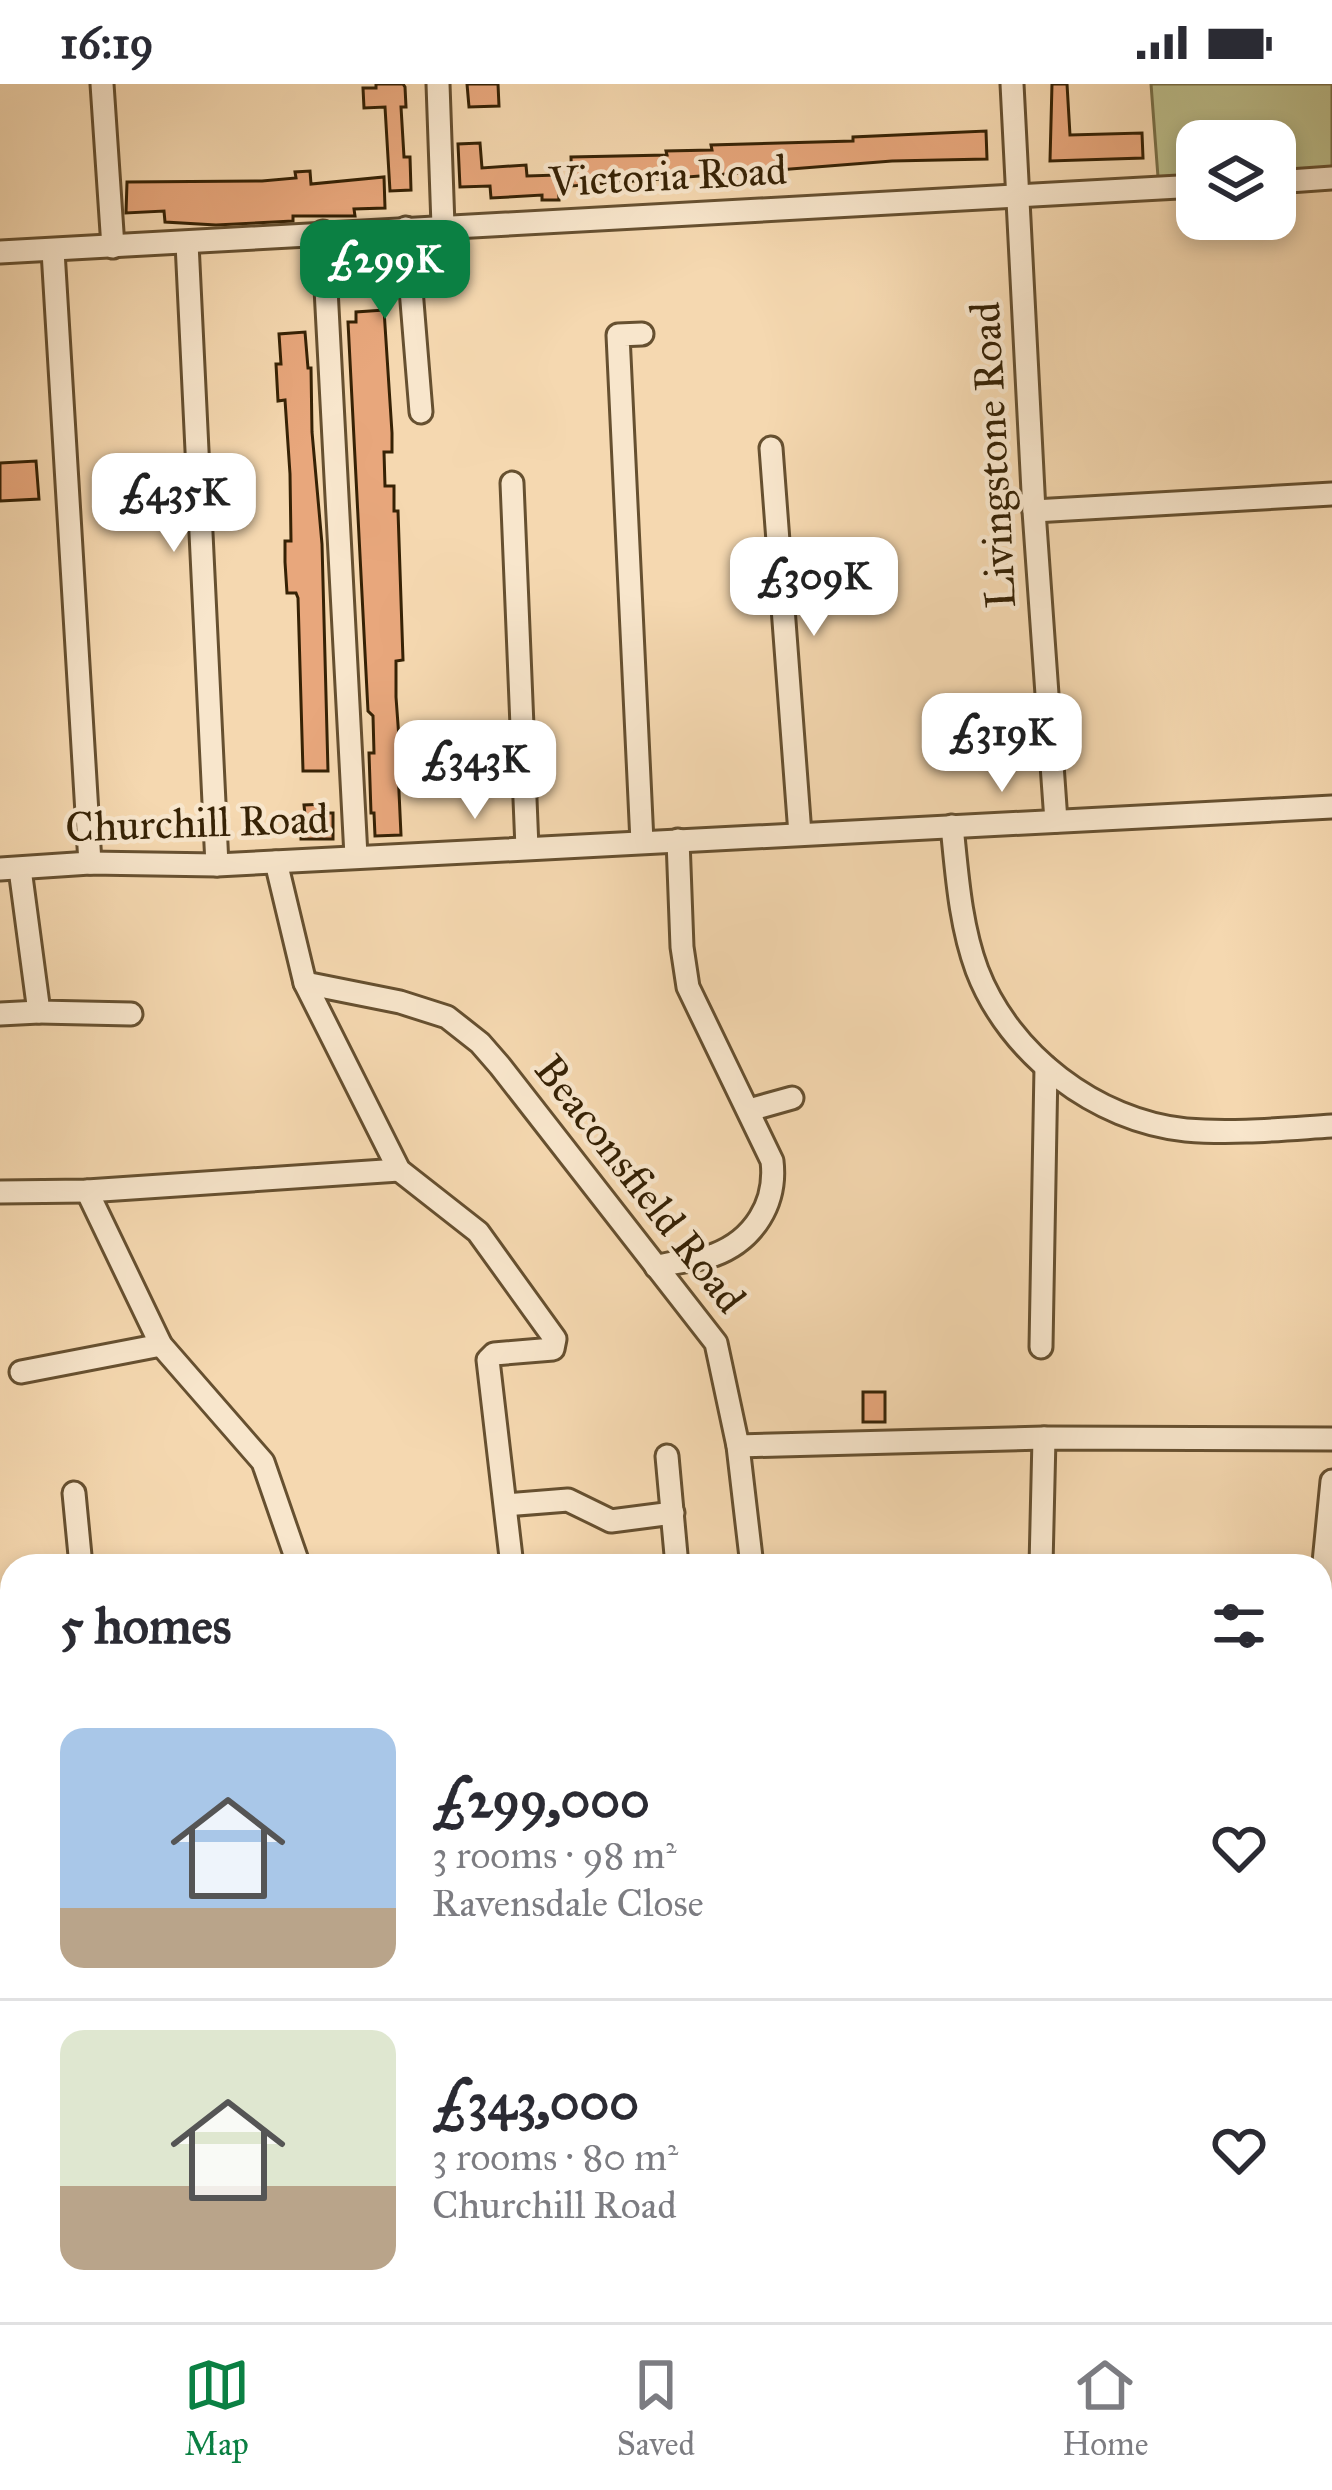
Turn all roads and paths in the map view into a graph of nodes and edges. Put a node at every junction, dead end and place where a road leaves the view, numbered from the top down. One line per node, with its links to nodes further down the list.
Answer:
1 (102, 84): 12 (street)
2 (438, 84): 8 (street)
3 (1012, 84): 7 (street, Livingstone Road)
4 (1332, 178): 5 (street)
5 (1296, 181)
6 (1176, 187): 7 (street, Victoria Road)
7 (1017, 197): 8 (street, Victoria Road); 20 (street, Livingstone Road)
8 (443, 226): 9 (street, Victoria Road)
9 (406, 228): 10 (street, Victoria Road); 16 (street)
10 (323, 232): 11 (street, Victoria Road); 28 (street)
11 (187, 243): 12 (street, Victoria Road); 31 (street)
12 (113, 247): 13 (street, Victoria Road)
13 (53, 250): 14 (street, Victoria Road); 30 (street)
14 (0, 252)
15 (642, 334): 26 (street)
16 (421, 412)
17 (771, 448): 24 (street)
18 (512, 484): 27 (street)
19 (1332, 494): 20 (street)
20 (1034, 512): 22 (street, Livingstone Road)
21 (1332, 807): 22 (street, Churchill Road)
22 (1056, 821): 23 (street, Churchill Road)
23 (952, 826): 24 (street, Churchill Road); 37 (street)
24 (800, 834): 25 (street, Churchill Road)
25 (678, 840): 26 (street, Churchill Road); 39 (street)
26 (642, 842): 27 (street, Churchill Road)
27 (527, 848): 28 (street, Churchill Road)
28 (356, 856): 29 (street, Churchill Road)
29 (276, 862): 31 (street, Churchill Road); 33 (street)
30 (89, 863): 31 (street, Churchill Road); 32 (street, Churchill Road)
31 (217, 865)
32 (10, 869): 34 (street)
33 (305, 983): 41 (street); 44 (street, Beaconsfield Road)
34 (39, 1012): 35 (street); 36 (street)
35 (0, 1014)
36 (131, 1014)
37 (1046, 1067): 40 (street); 46 (street)
38 (792, 1098): 39 (street)
39 (748, 1109): 44 (street)
40 (1332, 1126)
41 (399, 1170): 42 (street); 54 (street)
42 (87, 1191): 43 (street); 45 (street)
43 (0, 1192)
44 (656, 1267): 50 (street, Beaconsfield Road)
45 (161, 1345): 47 (street); 57 (street)
46 (1041, 1347)
47 (21, 1372)
48 (1044, 1438): 49 (street); 50 (street); 61 (street)
49 (1332, 1439)
50 (737, 1446): 60 (street, Beaconsfield Road)
51 (667, 1456): 55 (street)
52 (1332, 1480): 62 (street)
53 (74, 1493): 56 (street)
54 (506, 1504): 55 (street); 58 (street)
55 (673, 1513): 59 (street)
56 (80, 1554)
57 (295, 1554)
58 (511, 1554)
59 (675, 1554)
60 (750, 1554)
61 (1040, 1554)
62 (1325, 1554)

